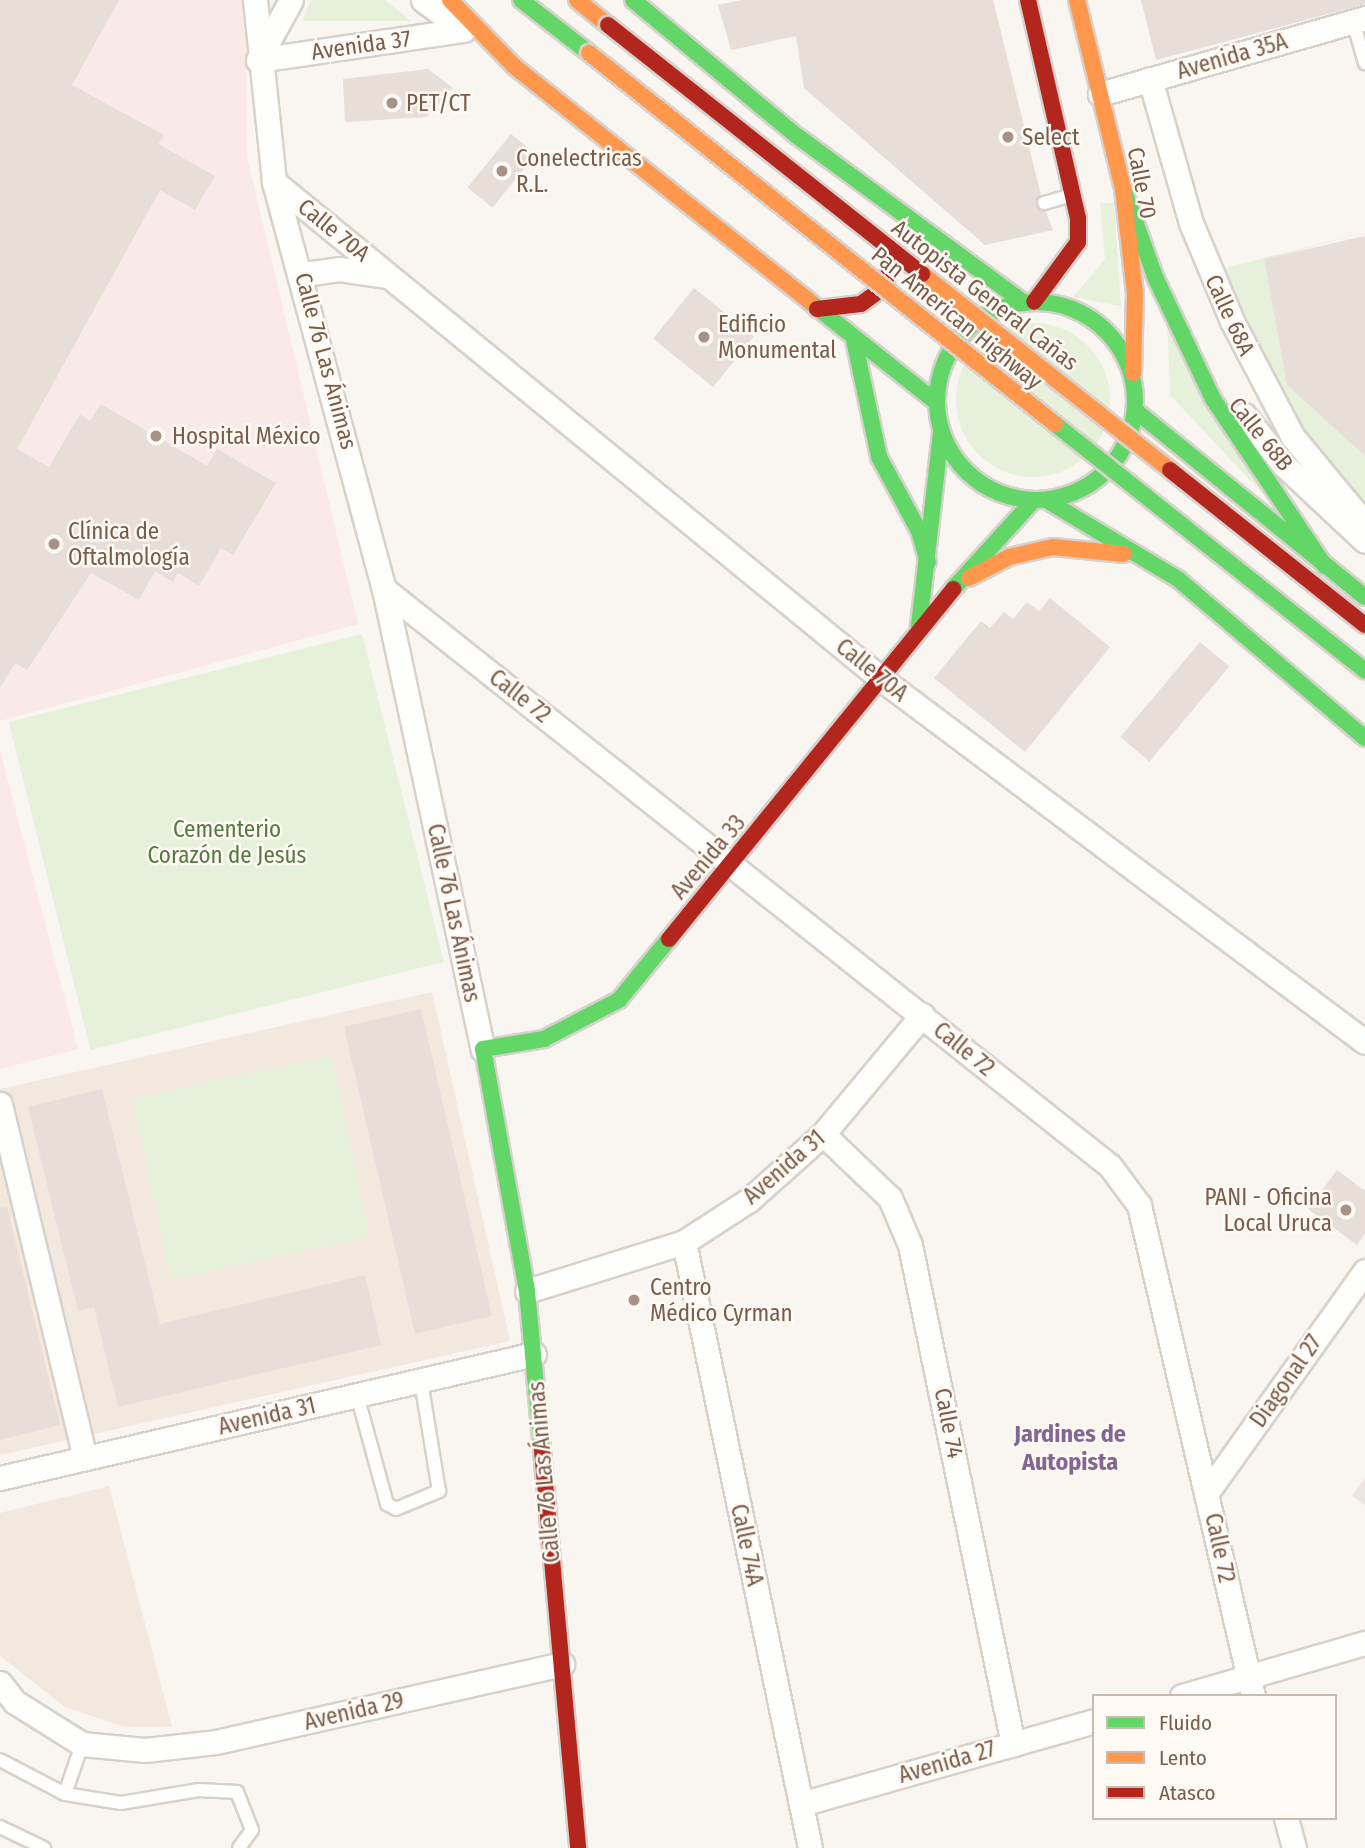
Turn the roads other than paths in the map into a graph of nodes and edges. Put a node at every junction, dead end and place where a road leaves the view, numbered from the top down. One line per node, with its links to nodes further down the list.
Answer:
1 (255, 0): 14 (street, Calle 76 Las Ánimas)
2 (290, 0): 14 (street)
3 (423, 0): 12 (street)
4 (450, 0): 16 (main road)
5 (521, 0): 49 (main road, Pan American Highway, bridge)
6 (577, 0): 48 (main road, Autopista General Cañas, bridge)
7 (633, 0): 13 (main road)
8 (1028, 0): 21 (main road)
9 (1077, 0): 18 (main road, Calle 70)
10 (682, 13): 13 (main road)
11 (1359, 20): 15 (lane); 17 (street, Avenida 35A)
12 (464, 30): 14 (street, Avenida 37); 16 (street)
13 (693, 50): 23 (main road)
14 (258, 60): 19 (street, Calle 76 Las Ánimas)
15 (1365, 63)
16 (515, 68): 29 (main road)
17 (1150, 79): 18 (street, Avenida 35A); 38 (street, Calle 68A)
18 (1100, 94): 20 (main road, Calle 70)
19 (274, 181): 26 (street, Calle 76 Las Ánimas); 27 (street, Calle 70A)
20 (1122, 188): 30 (main road); 32 (main road, Calle 70)
21 (1073, 195): 22 (lane); 28 (main road)
22 (1044, 203)
23 (889, 206): 25 (main road); 29 (main road)
24 (954, 232): 25 (lane)
25 (935, 238): 28 (main road)
26 (304, 274): 27 (street, Calle 70A); 45 (street, Calle 76 Las Ánimas)
27 (394, 278): 50 (street, Calle 70A)
28 (1029, 302): 32 (main road); 33 (main road)
29 (817, 309): 31 (main road)
30 (1171, 314): 39 (street, Calle 68B); 42 (main road)
31 (854, 340): 33 (main road); 41 (main road)
32 (1133, 377): 34 (main road)
33 (937, 402): 35 (main road)
34 (1136, 411): 36 (main road); 37 (main road)
35 (942, 432): 36 (main road); 41 (main road, Avenida 33)
36 (1040, 500): 40 (main road); 43 (main road, Avenida 33)
37 (1248, 506): 42 (main road); 44 (main road)
38 (1365, 524)
39 (1365, 541)
40 (1140, 558): 43 (main road); 44 (main road)
41 (928, 562): 47 (main road, Avenida 33)
42 (1325, 566): 46 (main road)
43 (969, 578): 47 (main road, Avenida 33)
44 (1178, 579): 51 (main road)
45 (384, 589): 52 (street, Calle 72); 55 (street, Calle 76 Las Ánimas)
46 (1362, 590)
47 (919, 625): 50 (main road, Avenida 33)
48 (1365, 625)
49 (1365, 671)
50 (884, 681): 52 (main road, Avenida 33); 54 (street, Calle 70A)
51 (1365, 738)
52 (732, 863): 53 (street, Calle 72); 55 (main road, Avenida 33)
53 (922, 1014): 57 (street, Avenida 31); 66 (street, Calle 72)
54 (1365, 1042)
55 (483, 1049): 60 (main road, Calle 76 Las Ánimas)
56 (0, 1104): 64 (street)
57 (823, 1133): 58 (street, Avenida 31); 74 (street, Calle 74)
58 (684, 1242): 60 (street, Avenida 31); 77 (street, Calle 74A)
59 (1365, 1271): 66 (street, Diagonal 27)
60 (527, 1291): 61 (main road, Calle 76 Las Ánimas)
61 (534, 1354): 62 (street, Avenida 31); 68 (main road, Calle 76 Las Ánimas)
62 (421, 1381): 63 (street, Avenida 31); 63 (lane)
63 (358, 1395): 64 (street, Avenida 31)
64 (85, 1458): 65 (street, Avenida 31)
65 (0, 1478)
66 (1208, 1492): 70 (street, Calle 72)
67 (1365, 1643): 70 (street)
68 (562, 1664): 73 (street, Avenida 29); 82 (main road, Calle 76 Las Ánimas)
69 (0, 1683): 73 (street)
70 (1251, 1686): 71 (street)
71 (1196, 1694)
72 (1092, 1722): 74 (street, Avenida 27)
73 (82, 1744): 76 (lane)
74 (1013, 1744): 77 (street, Avenida 27)
75 (0, 1760): 76 (lane)
76 (65, 1794): 81 (lane)
77 (801, 1804): 83 (street, Calle 74A)
78 (1287, 1820): 84 (street)
79 (0, 1827): 80 (lane)
80 (44, 1848)
81 (239, 1848)
82 (578, 1848)
83 (810, 1848)
84 (1294, 1848)

